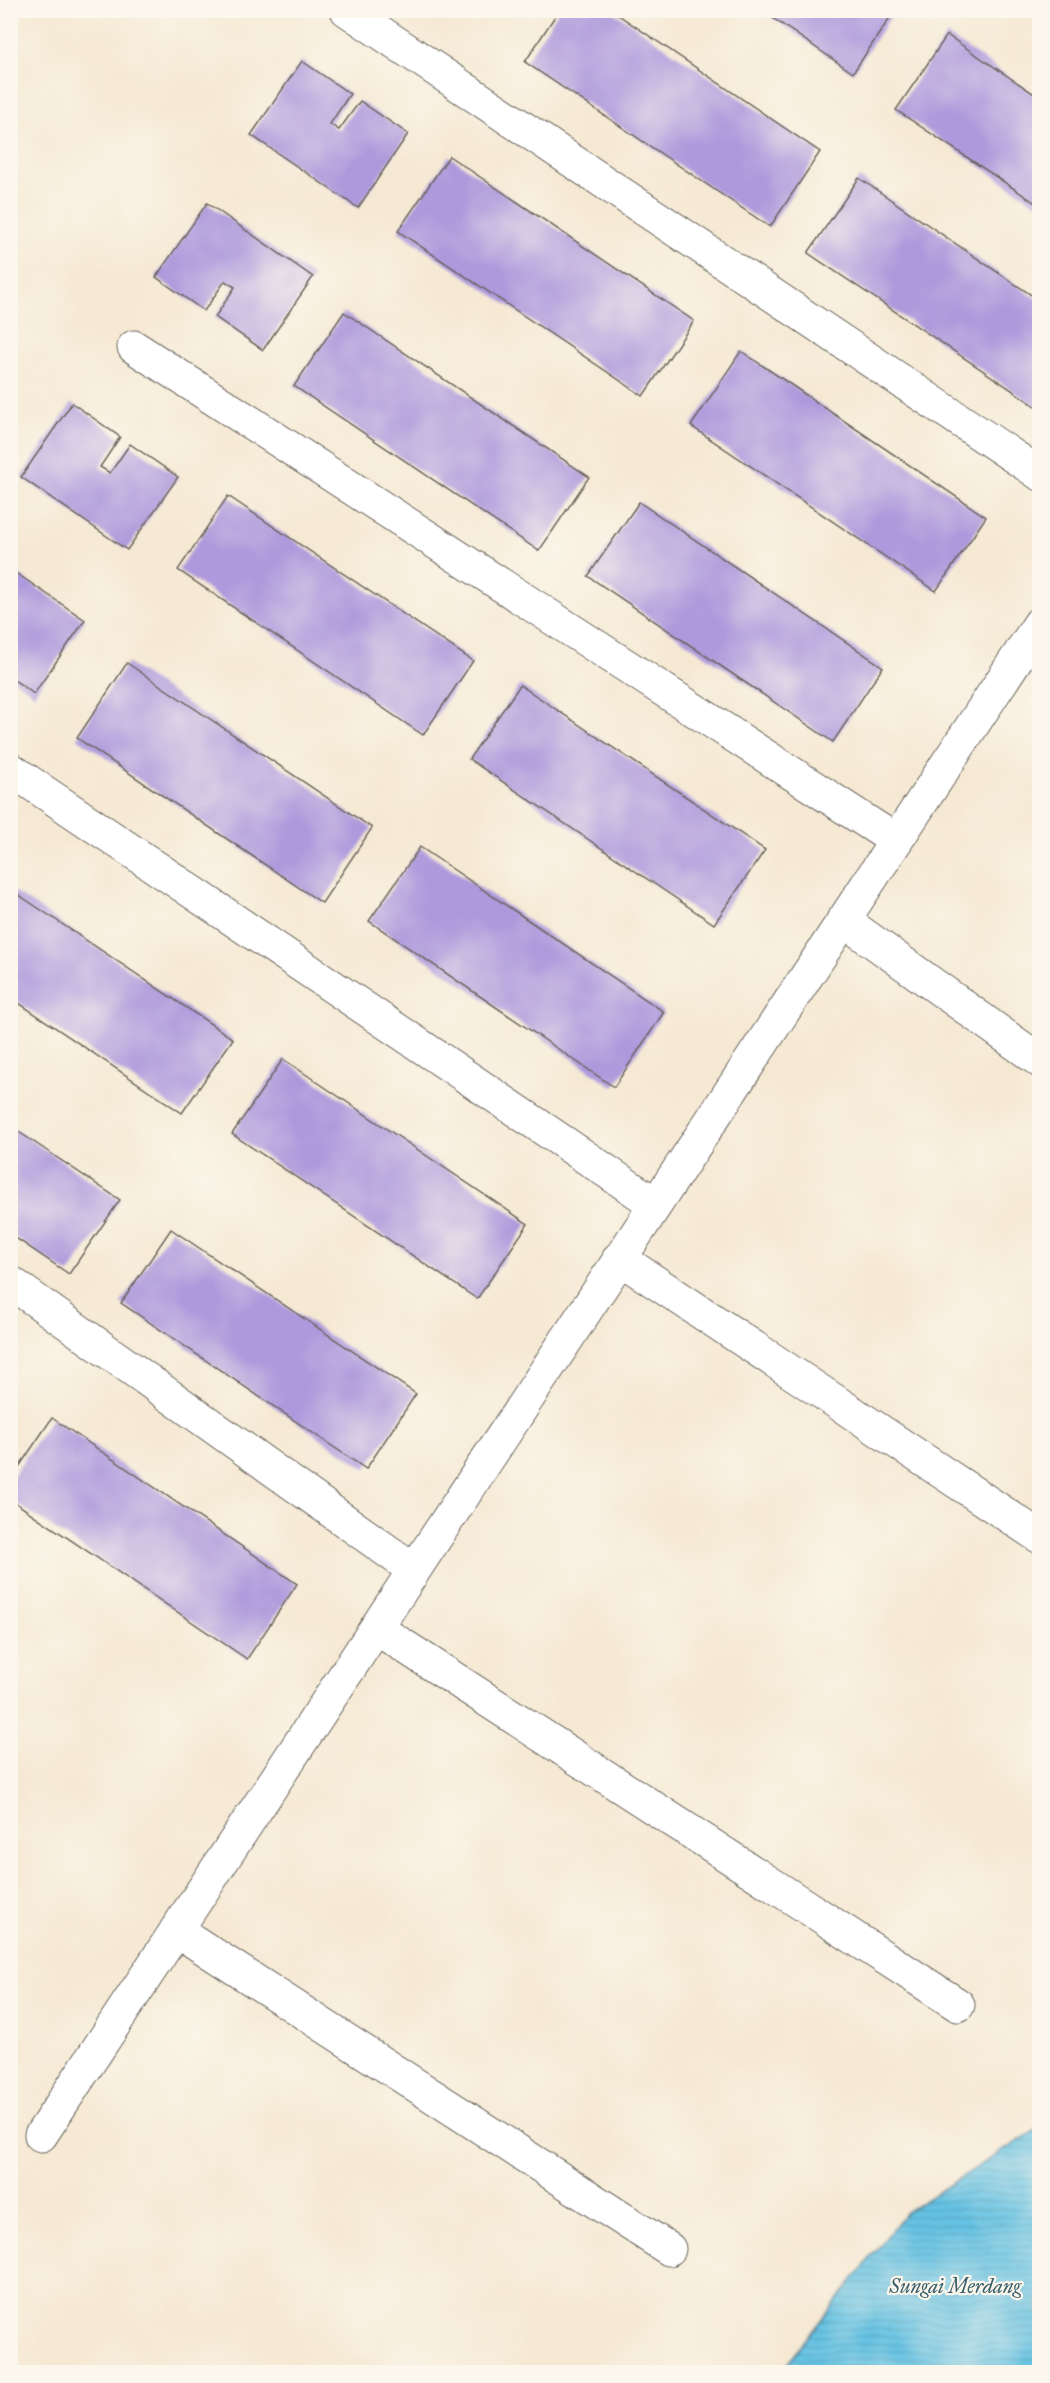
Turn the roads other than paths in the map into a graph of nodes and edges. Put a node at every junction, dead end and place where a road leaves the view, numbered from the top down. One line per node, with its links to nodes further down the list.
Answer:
1 (347, 10): 3 (street)
2 (134, 346): 6 (street)
3 (1040, 474)
4 (1039, 624): 6 (street)
5 (10, 769): 9 (street)
6 (895, 840): 7 (street)
7 (843, 920): 8 (street); 9 (street)
8 (1040, 1061)
9 (655, 1204): 10 (street)
10 (619, 1258): 12 (street); 13 (street)
11 (10, 1282): 13 (street)
12 (1040, 1537)
13 (414, 1570): 14 (street)
14 (376, 1628): 15 (street); 16 (street)
15 (176, 1930): 17 (street); 18 (street)
16 (958, 2005)
17 (41, 2135)
18 (669, 2249)

